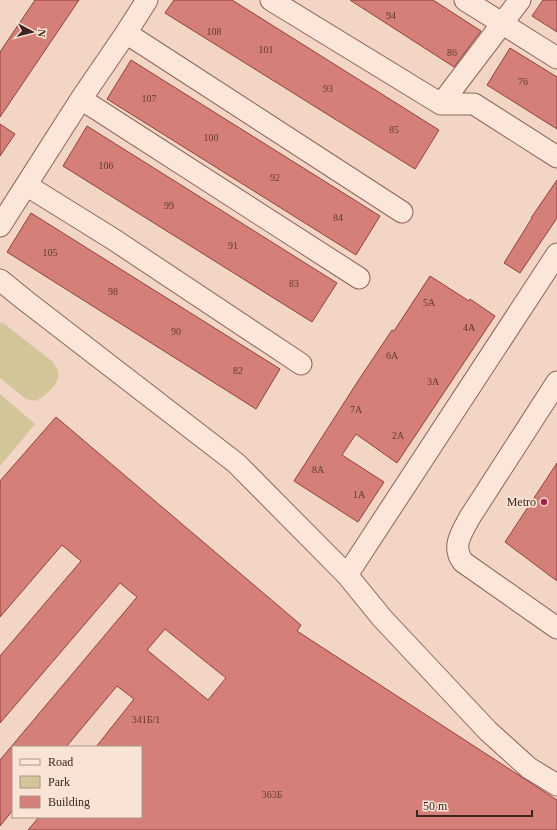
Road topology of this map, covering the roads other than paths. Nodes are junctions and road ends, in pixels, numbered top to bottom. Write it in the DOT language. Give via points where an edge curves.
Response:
graph roads {
  1 [pos="147,0"];
  2 [pos="271,0"];
  3 [pos="465,0"];
  4 [pos="520,0"];
  5 [pos="502,24"];
  6 [pos="126,33"];
  7 [pos="557,58"];
  8 [pos="81,99"];
  9 [pos="441,104"];
  10 [pos="557,157"];
  11 [pos="26,185"];
  12 [pos="402,212"];
  13 [pos="0,226"];
  14 [pos="557,254"];
  15 [pos="359,278"];
  16 [pos="0,280"];
  17 [pos="302,364"];
  18 [pos="557,382"];
  19 [pos="348,575"];
  20 [pos="557,628"];
  21 [pos="557,785"];
  1 -- 6 [label="street"];
  2 -- 9 [label="street"];
  3 -- 5 [label="street"];
  4 -- 5 [label="street"];
  5 -- 7 [label="street"];
  5 -- 9 [label="street"];
  6 -- 8 [label="street"];
  6 -- 12 [label="street"];
  8 -- 11 [label="street"];
  8 -- 15 [label="street"];
  9 -- 10 [label="street" via="474,104"];
  11 -- 13 [label="street"];
  11 -- 17 [label="street" via="113,239"];
  14 -- 19 [label="street"];
  16 -- 19 [label="street" via="236,463"];
  18 -- 20 [label="street" via="470,517 457,546 463,562"];
  19 -- 21 [label="street" via="382,618 488,731 528,768"];
}
